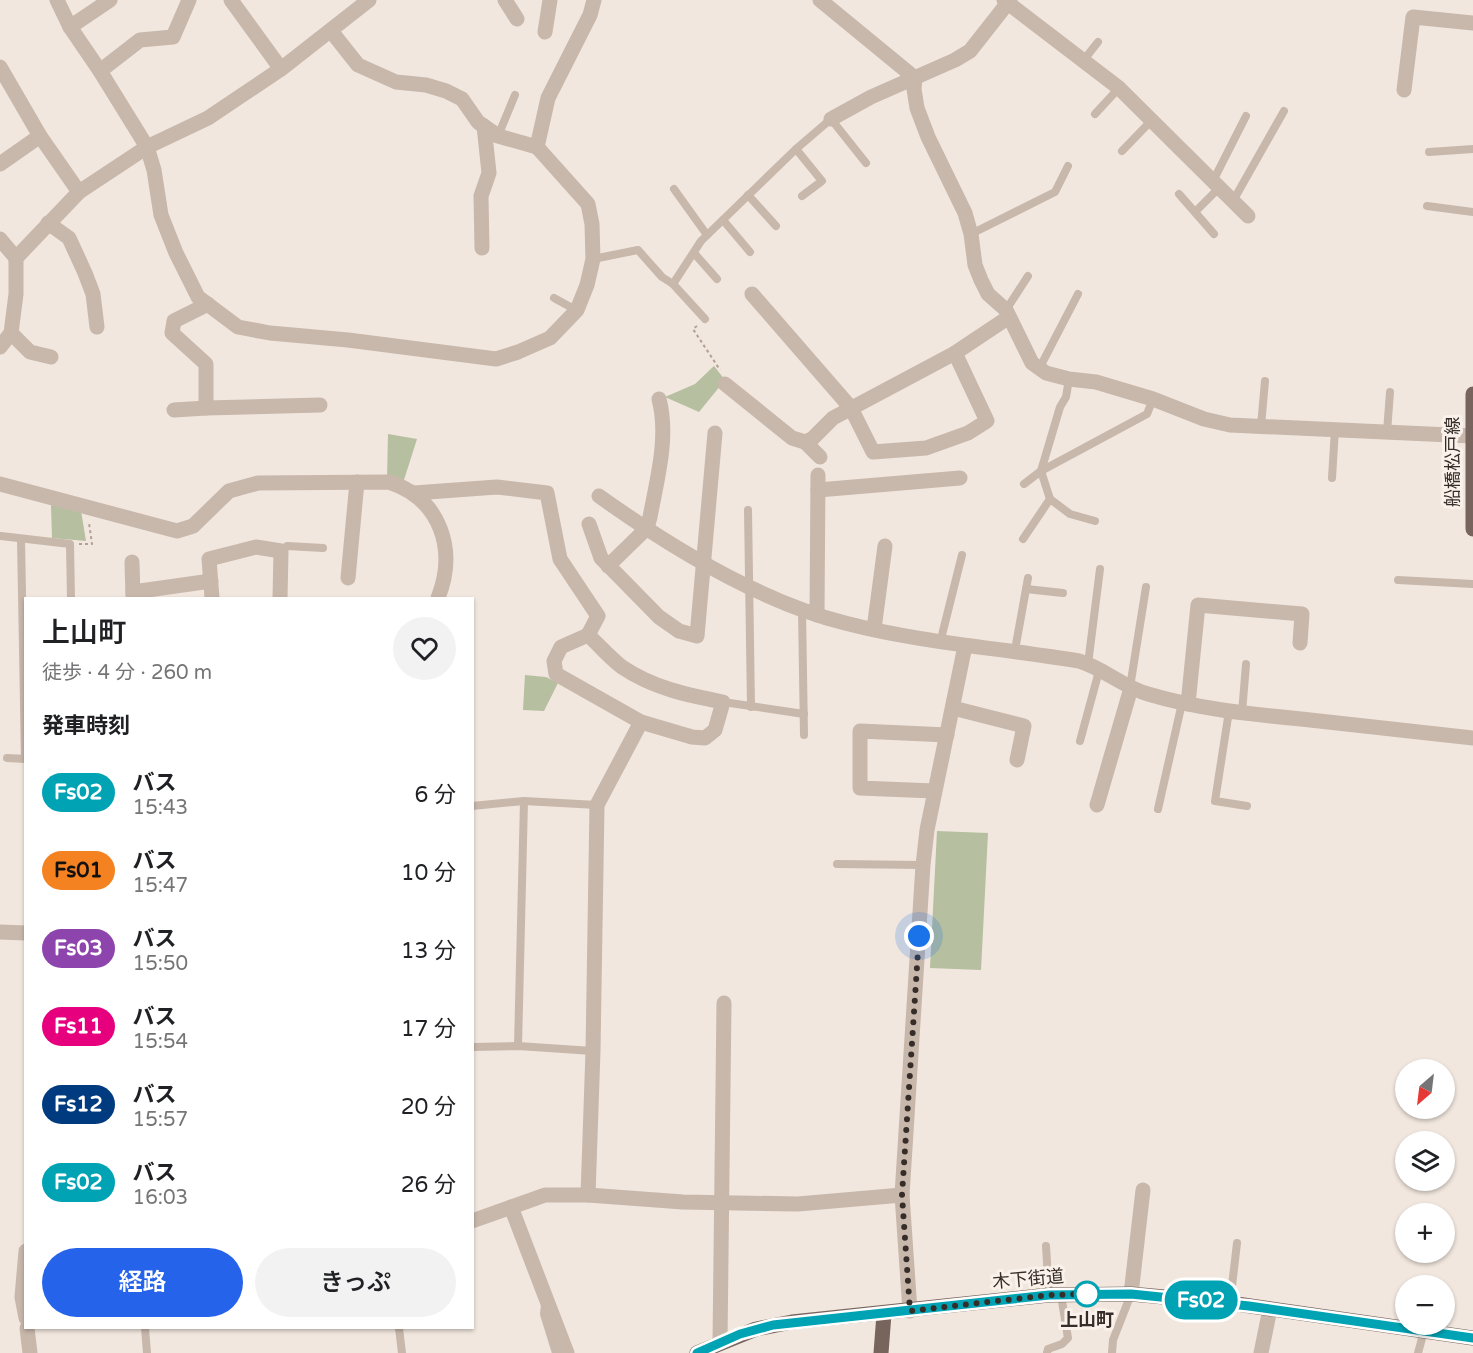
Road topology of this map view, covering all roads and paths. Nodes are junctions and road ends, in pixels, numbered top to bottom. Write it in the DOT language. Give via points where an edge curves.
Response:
graph roads {
  1 [pos="57,0"];
  2 [pos="189,0"];
  3 [pos="231,0"];
  4 [pos="369,0"];
  5 [pos="506,0"];
  6 [pos="550,0"];
  7 [pos="594,0"];
  8 [pos="820,0"];
  9 [pos="108,1"];
  10 [pos="1007,1"];
  11 [pos="517,19"];
  12 [pos="1473,23"];
  13 [pos="70,27"];
  14 [pos="331,31"];
  15 [pos="545,32"];
  16 [pos="1098,42"];
  17 [pos="1083,61"];
  18 [pos="0,67"];
  19 [pos="281,69"];
  20 [pos="100,71"];
  21 [pos="915,78"];
  22 [pos="1119,88"];
  23 [pos="1404,90"];
  24 [pos="515,95"];
  25 [pos="1284,111"];
  26 [pos="1095,114"];
  27 [pos="1245,116"];
  28 [pos="831,119"];
  29 [pos="1151,121"];
  30 [pos="484,126"];
  31 [pos="40,136"];
  32 [pos="498,136"];
  33 [pos="147,147"];
  34 [pos="537,147"];
  35 [pos="796,148"];
  36 [pos="1473,149"];
  37 [pos="1122,151"];
  38 [pos="1429,152"];
  39 [pos="866,163"];
  40 [pos="0,164"];
  41 [pos="1068,166"];
  42 [pos="1216,185"];
  43 [pos="674,189"];
  44 [pos="79,192"];
  45 [pos="1179,194"];
  46 [pos="748,195"];
  47 [pos="802,196"];
  48 [pos="1233,201"];
  49 [pos="1427,206"];
  50 [pos="1195,212"];
  51 [pos="1473,212"];
  52 [pos="1248,216"];
  53 [pos="723,220"];
  54 [pos="48,223"];
  55 [pos="776,226"];
  56 [pos="971,234"];
  57 [pos="1214,234"];
  58 [pos="707,235"];
  59 [pos="0,239"];
  60 [pos="482,248"];
  61 [pos="750,252"];
  62 [pos="694,253"];
  63 [pos="16,258"];
  64 [pos="593,259"];
  65 [pos="1028,276"];
  66 [pos="717,279"];
  67 [pos="673,284"];
  68 [pos="752,294"];
  69 [pos="1078,294"];
  70 [pos="554,298"];
  71 [pos="208,304"];
  72 [pos="577,310"];
  73 [pos="1008,313"];
  74 [pos="705,319"];
  75 [pos="97,327"];
  76 [pos="693,329"];
  77 [pos="11,333"];
  78 [pos="0,347"];
  79 [pos="955,353"];
  80 [pos="51,357"];
  81 [pos="1040,369"];
  82 [pos="1069,380"];
  83 [pos="1265,381"];
  84 [pos="725,384"];
  85 [pos="1390,392"];
  86 [pos="1473,394"];
  87 [pos="659,399"];
  88 [pos="1153,399"];
  89 [pos="320,405"];
  90 [pos="206,408"];
  91 [pos="851,408"];
  92 [pos="174,410"];
  93 [pos="1261,426"];
  94 [pos="1335,429"];
  95 [pos="1387,432"];
  96 [pos="715,433"];
  97 [pos="1472,436"];
  98 [pos="805,442"];
  99 [pos="820,457"];
  100 [pos="1041,471"];
  101 [pos="960,478"];
  102 [pos="1332,478"];
  103 [pos="357,482"];
  104 [pos="0,484"];
  105 [pos="1024,484"];
  106 [pos="414,494"];
  107 [pos="599,496"];
  108 [pos="1050,499"];
  109 [pos="87,507"];
  110 [pos="748,510"];
  111 [pos="1095,521"];
  112 [pos="589,524"];
  113 [pos="647,528"];
  114 [pos="1473,529"];
  115 [pos="1,536"];
  116 [pos="21,539"];
  117 [pos="1023,539"];
  118 [pos="70,544"];
  119 [pos="885,546"];
  120 [pos="323,548"];
  121 [pos="281,551"];
  122 [pos="962,555"];
  123 [pos="702,561"];
  124 [pos="132,562"];
  125 [pos="608,566"];
  126 [pos="1101,569"];
  127 [pos="348,578"];
  128 [pos="1028,578"];
  129 [pos="1398,580"];
  130 [pos="211,581"];
  131 [pos="1473,584"];
  132 [pos="1146,586"];
  133 [pos="749,587"];
  134 [pos="1026,589"];
  135 [pos="1063,593"];
  136 [pos="133,595"];
  137 [pos="71,597"];
  138 [pos="212,597"];
  139 [pos="280,597"];
  140 [pos="438,597"];
  141 [pos="802,610"];
  142 [pos="817,615"];
  143 [pos="874,629"];
  144 [pos="588,635"];
  145 [pos="24,637"];
  146 [pos="940,643"];
  147 [pos="1300,643"];
  148 [pos="965,646"];
  149 [pos="1015,650"];
  150 [pos="1246,664"];
  151 [pos="1094,668"];
  152 [pos="1130,687"];
  153 [pos="723,702"];
  154 [pos="1185,703"];
  155 [pos="751,707"];
  156 [pos="953,708"];
  157 [pos="1235,712"];
  158 [pos="804,714"];
  159 [pos="641,722"];
  160 [pos="804,735"];
  161 [pos="947,735"];
  162 [pos="1473,738"];
  163 [pos="1080,741"];
  164 [pos="7,758"];
  165 [pos="24,759"];
  166 [pos="1017,760"];
  167 [pos="934,791"];
  168 [pos="524,801"];
  169 [pos="597,805"];
  170 [pos="474,806"];
  171 [pos="1097,806"];
  172 [pos="1247,806"];
  173 [pos="1158,809"];
  174 [pos="837,864"];
  175 [pos="923,865"];
  176 [pos="0,932"];
  177 [pos="24,933"];
  178 [pos="724,1003"];
  179 [pos="518,1046"];
  180 [pos="474,1047"];
  181 [pos="593,1051"];
  182 [pos="1143,1190"];
  183 [pos="588,1195"];
  184 [pos="902,1195"];
  185 [pos="721,1203"];
  186 [pos="511,1207"];
  187 [pos="474,1220"];
  188 [pos="1237,1243"];
  189 [pos="1046,1246"];
  190 [pos="24,1274"];
  191 [pos="1131,1294"];
  192 [pos="1055,1295"];
  193 [pos="546,1299"];
  194 [pos="1230,1303"];
  195 [pos="24,1308"];
  196 [pos="1270,1309"];
  197 [pos="910,1311"];
  198 [pos="884,1314"];
  199 [pos="1395,1327"];
  200 [pos="27,1329"];
  201 [pos="145,1329"];
  202 [pos="399,1329"];
  203 [pos="1423,1335"];
  204 [pos="1452,1335"];
  205 [pos="1473,1338"];
  206 [pos="720,1342"];
  207 [pos="30,1353"];
  208 [pos="147,1353"];
  209 [pos="402,1353"];
  210 [pos="556,1353"];
  211 [pos="567,1353"];
  212 [pos="697,1353"];
  213 [pos="881,1353"];
  214 [pos="1047,1353"];
  215 [pos="1112,1353"];
  216 [pos="1261,1353"];
  217 [pos="1418,1353"];
  1 -- 13 [label="street"];
  2 -- 20 [label="street" via="173,37 140,40"];
  3 -- 19 [label="street"];
  4 -- 14 [label="street"];
  5 -- 11 [label="street"];
  6 -- 15 [label="street"];
  7 -- 34 [label="street" via="548,98"];
  8 -- 21 [label="street"];
  9 -- 13 [label="street"];
  10 -- 17 [label="street"];
  10 -- 21 [label="street" via="970,51"];
  12 -- 23 [label="street" via="1413,17"];
  13 -- 20 [label="street"];
  14 -- 19 [label="street"];
  14 -- 30 [label="street" via="358,65 396,82 446,91 462,99"];
  16 -- 17 [label="lane"];
  17 -- 22 [label="street"];
  18 -- 31 [label="street"];
  19 -- 33 [label="street" via="208,118"];
  20 -- 33 [label="street"];
  21 -- 28 [label="street"];
  21 -- 56 [label="street" via="917,108 962,205"];
  22 -- 26 [label="lane"];
  22 -- 29 [label="street"];
  24 -- 32 [label="lane"];
  25 -- 48 [label="lane"];
  27 -- 42 [label="lane"];
  28 -- 35 [label="lane"];
  28 -- 39 [label="lane"];
  29 -- 37 [label="lane"];
  29 -- 42 [label="street"];
  30 -- 32 [label="street"];
  30 -- 60 [label="street" via="489,173 481,196"];
  31 -- 40 [label="street"];
  31 -- 44 [label="street"];
  32 -- 34 [label="street"];
  33 -- 44 [label="street"];
  33 -- 71 [label="street" via="161,215 198,297"];
  34 -- 64 [label="street" via="588,204"];
  35 -- 46 [label="lane"];
  35 -- 47 [label="lane" via="822,181"];
  36 -- 38 [label="lane"];
  41 -- 56 [label="lane" via="1055,192"];
  42 -- 48 [label="street"];
  42 -- 50 [label="lane"];
  43 -- 58 [label="lane"];
  44 -- 54 [label="street"];
  45 -- 50 [label="lane"];
  46 -- 53 [label="lane"];
  46 -- 55 [label="lane"];
  48 -- 52 [label="street"];
  49 -- 51 [label="lane"];
  50 -- 57 [label="lane"];
  53 -- 58 [label="lane"];
  53 -- 61 [label="lane"];
  54 -- 63 [label="street"];
  54 -- 75 [label="street" via="69,238 93,294"];
  56 -- 73 [label="street" via="981,280 988,294"];
  58 -- 62 [label="lane"];
  59 -- 63 [label="street"];
  62 -- 66 [label="lane"];
  62 -- 67 [label="lane"];
  63 -- 77 [label="street"];
  64 -- 67 [label="lane" via="638,250"];
  64 -- 72 [label="street"];
  65 -- 73 [label="lane"];
  67 -- 74 [label="lane"];
  68 -- 91 [label="street"];
  69 -- 81 [label="lane"];
  70 -- 72 [label="lane"];
  71 -- 72 [label="street" via="238,327 496,359 550,338"];
  71 -- 90 [label="street" via="174,321 172,333 206,364"];
  73 -- 79 [label="street"];
  73 -- 81 [label="street" via="1027,354"];
  76 -- 84 [label="path" via="728,380"];
  77 -- 78 [label="street"];
  77 -- 80 [label="street" via="30,352"];
  79 -- 91 [label="street"];
  79 -- 91 [label="street" via="987,421 968,433 926,448 873,452"];
  81 -- 82 [label="street"];
  82 -- 88 [label="street" via="1096,382"];
  82 -- 100 [label="lane"];
  83 -- 93 [label="lane"];
  84 -- 98 [label="street" via="792,438"];
  85 -- 95 [label="lane"];
  86 -- 97 [label="main road, 船橋松戸線"];
  87 -- 113 [label="street" via="663,432"];
  88 -- 93 [label="street" via="1204,419"];
  88 -- 100 [label="lane" via="1147,414"];
  89 -- 90 [label="street"];
  90 -- 92 [label="street"];
  91 -- 98 [label="street"];
  93 -- 94 [label="street"];
  94 -- 95 [label="street"];
  94 -- 102 [label="lane"];
  95 -- 97 [label="street"];
  96 -- 123 [label="street"];
  97 -- 114 [label="main road, 船橋松戸線"];
  98 -- 99 [label="street"];
  100 -- 105 [label="lane"];
  100 -- 108 [label="lane"];
  101 -- 142 [label="street" via="818,482"];
  103 -- 106 [label="street" via="389,482"];
  103 -- 109 [label="street" via="258,483 229,491 193,526 177,531"];
  103 -- 127 [label="street"];
  104 -- 109 [label="street"];
  106 -- 140 [label="street" via="441,527 446,567"];
  106 -- 144 [label="street" via="497,487 547,493 560,559 598,616"];
  107 -- 113 [label="street"];
  108 -- 111 [label="lane" via="1070,514"];
  108 -- 117 [label="lane"];
  109 -- 118 [label="path" via="92,544"];
  110 -- 133 [label="lane"];
  112 -- 125 [label="street" via="601,558"];
  113 -- 123 [label="street"];
  113 -- 125 [label="street"];
  115 -- 116 [label="lane"];
  116 -- 118 [label="lane"];
  116 -- 145 [label="lane"];
  118 -- 137 [label="lane"];
  119 -- 143 [label="street"];
  120 -- 121 [label="lane" via="287,546"];
  121 -- 130 [label="street" via="256,547 209,559"];
  121 -- 139 [label="street"];
  122 -- 146 [label="lane"];
  123 -- 125 [label="street" via="697,636 680,631 659,617"];
  123 -- 133 [label="street"];
  124 -- 136 [label="street"];
  126 -- 151 [label="lane"];
  128 -- 134 [label="lane"];
  129 -- 131 [label="lane"];
  130 -- 136 [label="street"];
  130 -- 138 [label="street"];
  132 -- 152 [label="lane"];
  133 -- 141 [label="street"];
  133 -- 155 [label="lane"];
  134 -- 135 [label="lane"];
  134 -- 149 [label="lane"];
  141 -- 142 [label="street"];
  141 -- 158 [label="lane"];
  142 -- 143 [label="street"];
  143 -- 146 [label="street"];
  144 -- 153 [label="street" via="621,666 648,683 679,694"];
  144 -- 159 [label="street" via="561,647 554,661 556,674"];
  146 -- 148 [label="street"];
  147 -- 154 [label="street" via="1302,614 1198,605"];
  148 -- 149 [label="street"];
  148 -- 156 [label="street"];
  149 -- 151 [label="street"];
  150 -- 157 [label="lane"];
  151 -- 152 [label="street"];
  151 -- 163 [label="lane"];
  152 -- 154 [label="street"];
  152 -- 171 [label="street"];
  153 -- 155 [label="lane"];
  153 -- 159 [label="street" via="715,729 705,738 692,738"];
  154 -- 157 [label="street"];
  154 -- 173 [label="lane"];
  155 -- 158 [label="lane"];
  156 -- 161 [label="street"];
  156 -- 166 [label="street" via="1024,726"];
  157 -- 162 [label="street"];
  157 -- 172 [label="lane" via="1215,801"];
  158 -- 160 [label="lane"];
  159 -- 169 [label="street"];
  161 -- 167 [label="street"];
  161 -- 167 [label="street" via="860,731 860,788"];
  164 -- 165 [label="lane"];
  167 -- 175 [label="street"];
  168 -- 169 [label="lane"];
  168 -- 170 [label="lane"];
  168 -- 179 [label="lane"];
  169 -- 181 [label="street"];
  174 -- 175 [label="lane"];
  175 -- 184 [label="street"];
  176 -- 177 [label="street"];
  178 -- 185 [label="street"];
  179 -- 180 [label="lane"];
  179 -- 181 [label="lane"];
  181 -- 183 [label="street"];
  182 -- 191 [label="street"];
  183 -- 185 [label="street"];
  183 -- 186 [label="street" via="545,1195"];
  184 -- 185 [label="street" via="798,1204"];
  184 -- 197 [label="street"];
  185 -- 206 [label="street"];
  186 -- 187 [label="street"];
  186 -- 193 [label="street"];
  188 -- 194 [label="lane"];
  189 -- 192 [label="lane"];
  190 -- 195 [label="street"];
  191 -- 192 [label="main road, 木下街道"];
  191 -- 194 [label="main road, 木下街道"];
  191 -- 215 [label="lane" via="1113,1340"];
  192 -- 197 [label="main road, 木下街道"];
  192 -- 214 [label="lane" via="1068,1338"];
  193 -- 210 [label="lane" via="544,1314"];
  193 -- 211 [label="street"];
  194 -- 196 [label="main road, 木下街道"];
  196 -- 199 [label="main road, 木下街道"];
  196 -- 216 [label="street"];
  197 -- 198 [label="main road, 木下街道"];
  198 -- 206 [label="main road, 木下街道" via="773,1325"];
  198 -- 213 [label="main road"];
  200 -- 207 [label="street"];
  201 -- 208 [label="lane"];
  202 -- 209 [label="lane"];
  203 -- 217 [label="lane"];
  204 -- 205 [label="main road, 木下街道"];
  206 -- 212 [label="main road, 木下街道"];
}
